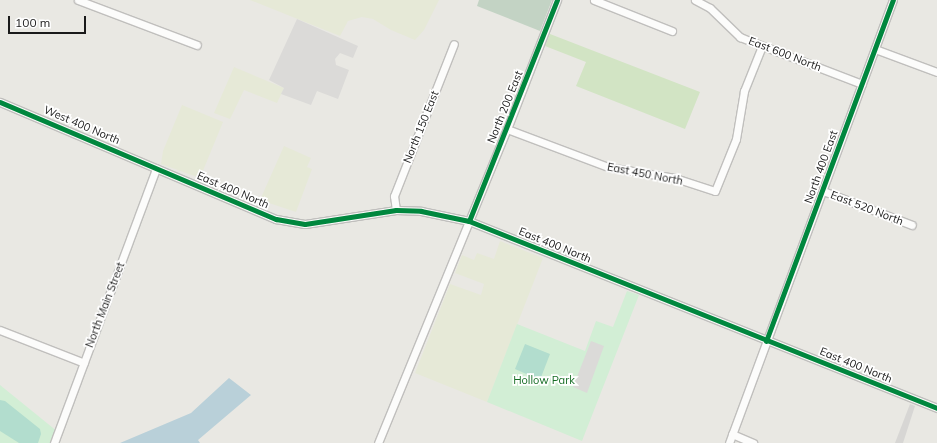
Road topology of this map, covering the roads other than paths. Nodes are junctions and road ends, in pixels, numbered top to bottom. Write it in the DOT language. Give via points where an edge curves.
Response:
graph roads {
  1 [pos="78,0"];
  2 [pos="557,0"];
  3 [pos="594,0"];
  4 [pos="695,0"];
  5 [pos="893,0"];
  6 [pos="672,32"];
  7 [pos="454,44"];
  8 [pos="197,45"];
  9 [pos="762,46"];
  10 [pos="875,49"];
  11 [pos="937,72"];
  12 [pos="862,84"];
  13 [pos="0,102"];
  14 [pos="507,129"];
  15 [pos="156,168"];
  16 [pos="822,191"];
  17 [pos="396,210"];
  18 [pos="469,221"];
  19 [pos="912,225"];
  20 [pos="0,330"];
  21 [pos="766,341"];
  22 [pos="84,363"];
  23 [pos="937,408"];
  24 [pos="732,434"];
  25 [pos="54,443"];
  26 [pos="378,443"];
  27 [pos="729,443"];
  28 [pos="753,443"];
  1 -- 8 [label="street"];
  2 -- 14 [label="street, North 200 East"];
  3 -- 6 [label="street"];
  4 -- 9 [label="street, East 600 North" via="710,8 740,36"];
  5 -- 10 [label="street, North 400 East"];
  7 -- 17 [label="street, North 150 East" via="394,196"];
  9 -- 12 [label="street, East 600 North"];
  9 -- 14 [label="street, East 450 North" via="744,91 736,139 715,191 675,178 608,167"];
  10 -- 11 [label="street"];
  10 -- 12 [label="street, North 400 East"];
  12 -- 16 [label="street, North 400 East"];
  13 -- 15 [label="street, West 400 North"];
  14 -- 18 [label="street, North 200 East"];
  15 -- 17 [label="street, East 400 North" via="276,219 305,224"];
  15 -- 22 [label="street, North Main Street"];
  16 -- 19 [label="street, East 520 North"];
  16 -- 21 [label="street, North 400 East"];
  17 -- 18 [label="street, East 400 North" via="421,211"];
  18 -- 21 [label="street, East 400 North"];
  18 -- 26 [label="street, North 200 East"];
  20 -- 22 [label="street"];
  21 -- 23 [label="street, East 400 North"];
  21 -- 24 [label="street, North 400 East"];
  22 -- 25 [label="street, North Main Street"];
  24 -- 27 [label="street, North 400 East"];
  24 -- 28 [label="street"];
}
